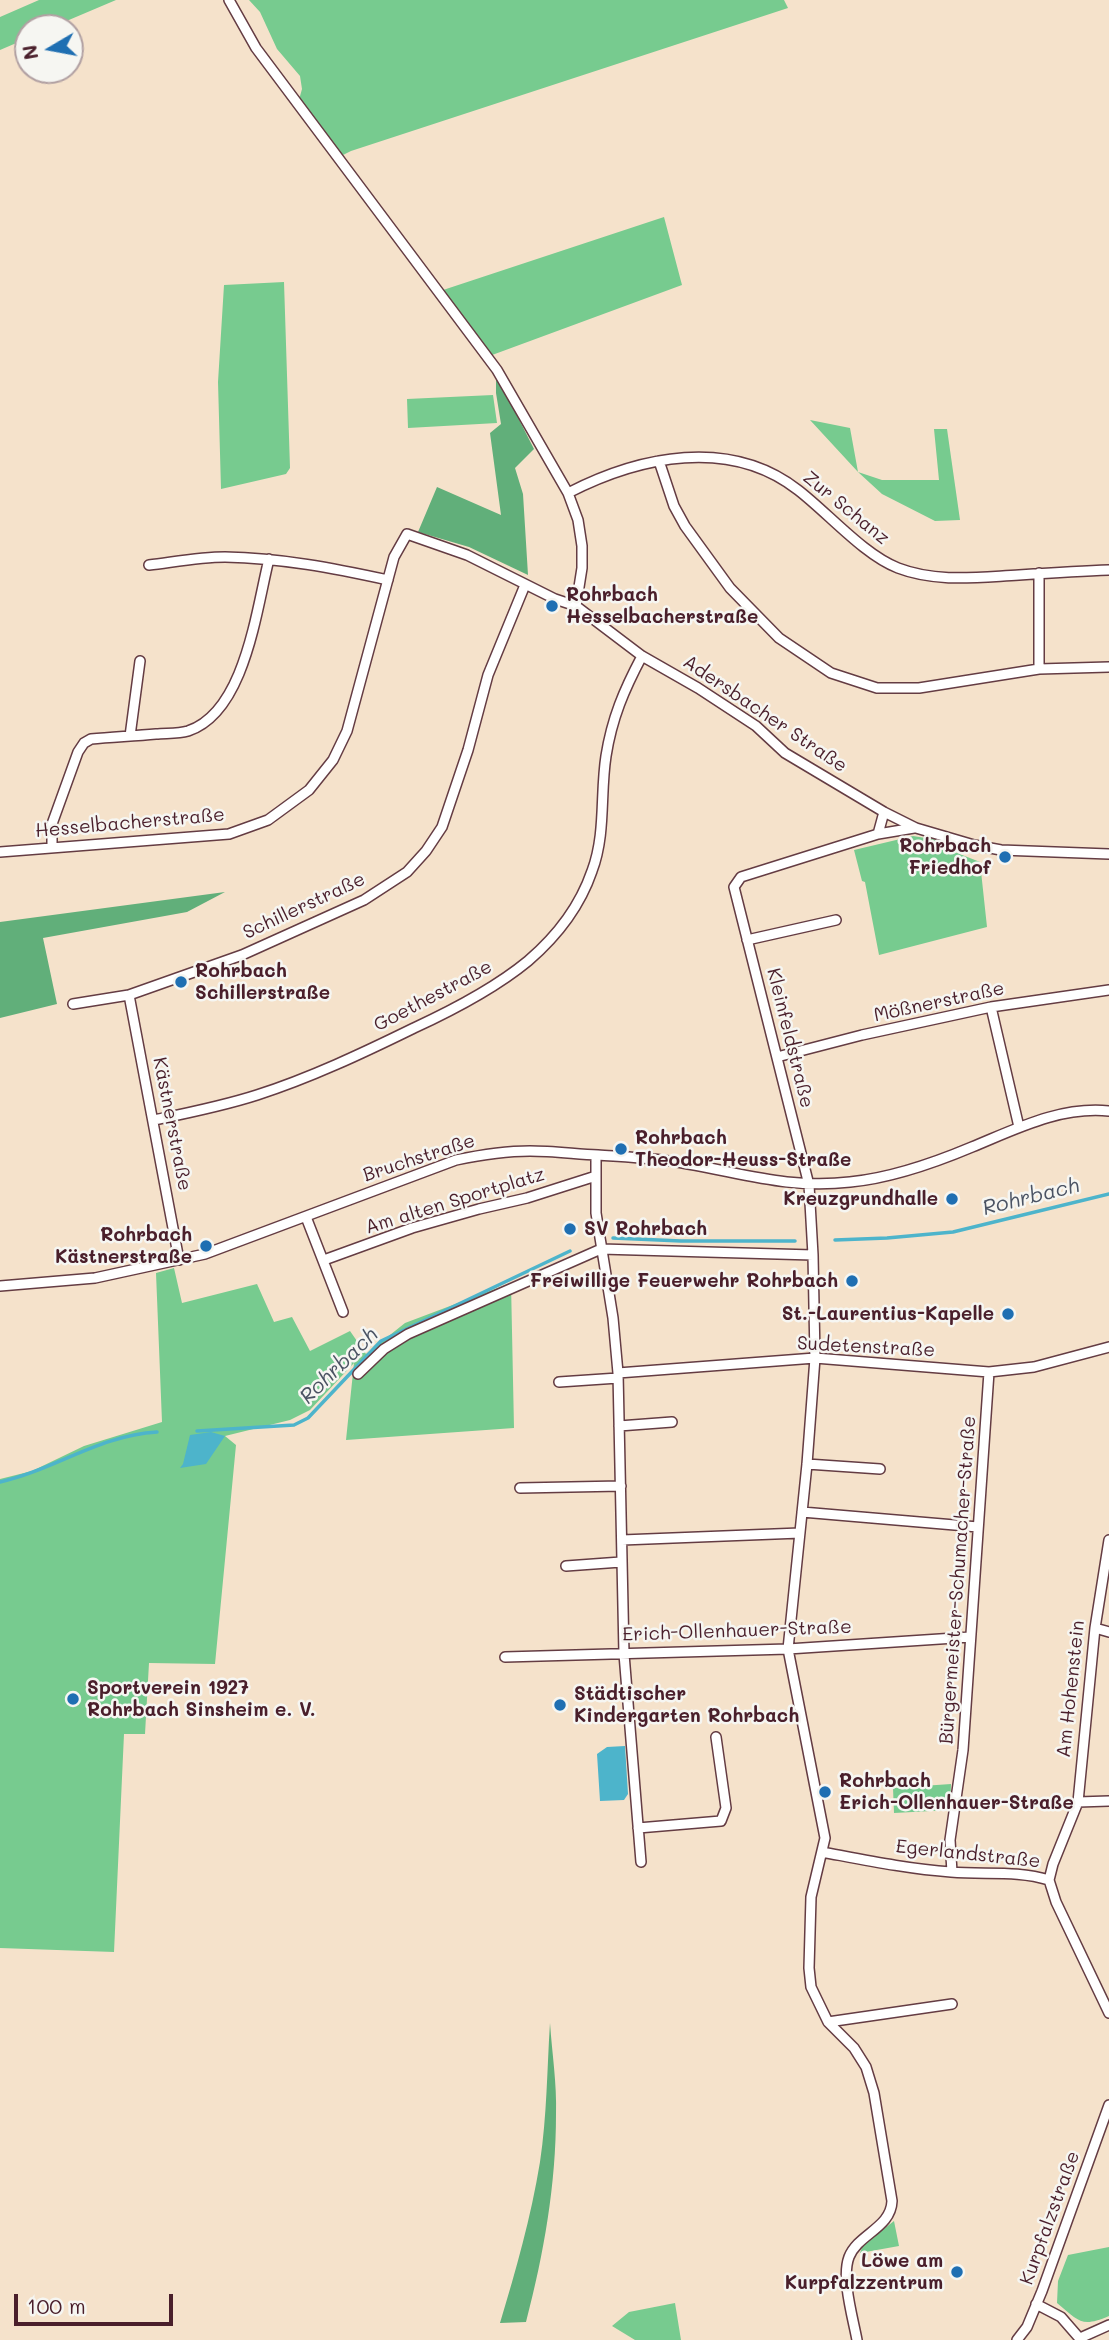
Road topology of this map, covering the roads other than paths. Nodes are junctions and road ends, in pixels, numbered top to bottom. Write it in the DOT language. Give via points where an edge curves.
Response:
graph roads {
  1 [pos="229,0"];
  2 [pos="659,461"];
  3 [pos="568,493"];
  4 [pos="407,534"];
  5 [pos="269,559"];
  6 [pos="149,565"];
  7 [pos="1109,570"];
  8 [pos="1039,573"];
  9 [pos="388,580"];
  10 [pos="525,585"];
  11 [pos="576,606"];
  12 [pos="642,656"];
  13 [pos="140,661"];
  14 [pos="1109,667"];
  15 [pos="1039,669"];
  16 [pos="131,736"];
  17 [pos="884,812"];
  18 [pos="916,828"];
  19 [pos="878,834"];
  20 [pos="52,847"];
  21 [pos="0,852"];
  22 [pos="1109,854"];
  23 [pos="836,919"];
  24 [pos="747,940"];
  25 [pos="1109,990"];
  26 [pos="129,995"];
  27 [pos="73,1004"];
  28 [pos="991,1007"];
  29 [pos="777,1057"];
  30 [pos="1109,1111"];
  31 [pos="154,1120"];
  32 [pos="1019,1126"];
  33 [pos="596,1155"];
  34 [pos="596,1176"];
  35 [pos="809,1185"];
  36 [pos="306,1216"];
  37 [pos="601,1249"];
  38 [pos="813,1255"];
  39 [pos="324,1260"];
  40 [pos="179,1261"];
  41 [pos="0,1286"];
  42 [pos="343,1312"];
  43 [pos="1109,1348"];
  44 [pos="815,1359"];
  45 [pos="989,1372"];
  46 [pos="358,1374"];
  47 [pos="618,1375"];
  48 [pos="559,1382"];
  49 [pos="672,1422"];
  50 [pos="620,1426"];
  51 [pos="807,1464"];
  52 [pos="880,1469"];
  53 [pos="621,1486"];
  54 [pos="520,1488"];
  55 [pos="802,1511"];
  56 [pos="978,1527"];
  57 [pos="800,1532"];
  58 [pos="622,1540"];
  59 [pos="1109,1540"];
  60 [pos="621,1562"];
  61 [pos="566,1566"];
  62 [pos="1095,1628"];
  63 [pos="1109,1632"];
  64 [pos="970,1637"];
  65 [pos="788,1649"];
  66 [pos="624,1654"];
  67 [pos="505,1657"];
  68 [pos="716,1737"];
  69 [pos="1109,1801"];
  70 [pos="1077,1802"];
  71 [pos="638,1828"];
  72 [pos="822,1852"];
  73 [pos="641,1862"];
  74 [pos="952,1872"];
  75 [pos="1049,1880"];
  76 [pos="952,2004"];
  77 [pos="1109,2013"];
  78 [pos="828,2022"];
  79 [pos="1109,2105"];
  80 [pos="1036,2304"];
  81 [pos="1109,2325"];
  82 [pos="1081,2339"];
  83 [pos="857,2340"];
  84 [pos="1017,2340"];
  1 -- 3 [label="street" via="256,48 496,370"];
  2 -- 3 [label="street, Zur Schanz" via="624,469"];
  2 -- 8 [label="street, Zur Schanz" via="730,458 772,473 898,568 961,578"];
  2 -- 15 [label="street" via="685,526 730,588 779,638 831,673 877,688 919,688"];
  3 -- 11 [label="street" via="582,546"];
  4 -- 9 [label="street, Hesselbacherstraße"];
  4 -- 10 [label="street, Adersbacher Straße" via="467,555"];
  5 -- 6 [label="street" via="222,557"];
  5 -- 9 [label="street"];
  5 -- 16 [label="street" via="243,663 222,706 208,722 186,732"];
  7 -- 8 [label="street, Zur Schanz"];
  8 -- 15 [label="street"];
  9 -- 20 [label="street, Hesselbacherstraße" via="347,731 333,761 309,790 268,820 229,834"];
  10 -- 11 [label="street, Adersbacher Straße"];
  10 -- 26 [label="street, Schillerstraße" via="488,676 442,827 407,872 364,900 242,955"];
  11 -- 12 [label="street, Adersbacher Straße"];
  12 -- 17 [label="street, Adersbacher Straße" via="756,726 785,753"];
  12 -- 31 [label="street, Goethestraße" via="621,695 613,725 593,870 579,901 530,960 452,1010 366,1051 259,1094"];
  13 -- 16 [label="street"];
  14 -- 15 [label="street"];
  16 -- 20 [label="street" via="84,743 52,824"];
  17 -- 18 [label="street, Adersbacher Straße"];
  17 -- 19 [label="street"];
  18 -- 19 [label="street, Kleinfeldstraße"];
  18 -- 22 [label="street, Adersbacher Straße" via="1001,850"];
  19 -- 24 [label="street, Kleinfeldstraße" via="741,877 734,887"];
  20 -- 21 [label="street, Hesselbacherstraße"];
  23 -- 24 [label="street"];
  24 -- 29 [label="street, Kleinfeldstraße"];
  25 -- 28 [label="street, Mößnerstraße"];
  26 -- 27 [label="street, Schillerstraße"];
  26 -- 31 [label="street, Kästnerstraße"];
  28 -- 29 [label="street, Mößnerstraße"];
  28 -- 32 [label="street"];
  29 -- 35 [label="street, Kleinfeldstraße"];
  30 -- 32 [label="street, Bruchstraße" via="1080,1110"];
  31 -- 40 [label="street, Kästnerstraße"];
  32 -- 35 [label="street, Bruchstraße" via="887,1177"];
  33 -- 34 [label="street"];
  33 -- 35 [label="street, Bruchstraße" via="688,1164"];
  33 -- 36 [label="street, Bruchstraße" via="529,1151 456,1160"];
  34 -- 37 [label="street"];
  34 -- 39 [label="street, Am alten Sportplatz" via="411,1228"];
  35 -- 38 [label="street, Kleinfeldstraße"];
  36 -- 39 [label="street"];
  36 -- 40 [label="street, Bruchstraße" via="238,1244"];
  37 -- 38 [label="street"];
  37 -- 46 [label="street" via="408,1334"];
  37 -- 47 [label="street"];
  38 -- 44 [label="street, Kleinfeldstraße"];
  39 -- 42 [label="street"];
  40 -- 41 [label="street, Bruchstraße" via="96,1278"];
  43 -- 45 [label="street, Sudetenstraße" via="1034,1367"];
  44 -- 45 [label="street, Sudetenstraße"];
  44 -- 47 [label="street, Sudetenstraße"];
  44 -- 51 [label="street, Kleinfeldstraße"];
  45 -- 56 [label="street, Bürgermeister-Schumacher-Straße"];
  47 -- 48 [label="street, Sudetenstraße"];
  47 -- 50 [label="street"];
  49 -- 50 [label="street"];
  50 -- 53 [label="street"];
  51 -- 52 [label="street"];
  51 -- 55 [label="street, Kleinfeldstraße"];
  53 -- 54 [label="street"];
  53 -- 58 [label="street"];
  55 -- 56 [label="street"];
  55 -- 57 [label="street, Kleinfeldstraße"];
  56 -- 64 [label="street, Bürgermeister-Schumacher-Straße"];
  57 -- 58 [label="street"];
  57 -- 65 [label="street, Kleinfeldstraße"];
  58 -- 60 [label="street"];
  59 -- 62 [label="street, Am Hohenstein"];
  60 -- 61 [label="street"];
  60 -- 66 [label="street"];
  62 -- 63 [label="street"];
  62 -- 70 [label="street, Am Hohenstein"];
  64 -- 65 [label="street, Erich-Ollenhauer-Straße"];
  64 -- 74 [label="street, Bürgermeister-Schumacher-Straße" via="963,1750 950,1840"];
  65 -- 66 [label="street, Erich-Ollenhauer-Straße"];
  65 -- 72 [label="street, Kleinfeldstraße" via="825,1838"];
  66 -- 67 [label="street, Erich-Ollenhauer-Straße"];
  66 -- 71 [label="street"];
  68 -- 71 [label="street" via="726,1808 721,1821"];
  69 -- 70 [label="street"];
  70 -- 75 [label="street, Am Hohenstein"];
  71 -- 73 [label="street"];
  72 -- 74 [label="street, Egerlandstraße"];
  72 -- 78 [label="street, Kleinfeldstraße" via="811,1897 809,1968 811,1987"];
  74 -- 75 [label="street, Egerlandstraße" via="1031,1874"];
  75 -- 77 [label="street, Egerlandstraße"];
  76 -- 78 [label="street"];
  78 -- 83 [label="street, Kleinfeldstraße" via="866,2067 892,2201 888,2217 854,2249 846,2269"];
  79 -- 80 [label="street, Kurpfalzstraße"];
  80 -- 82 [label="street" via="1061,2317"];
  80 -- 84 [label="street, Kurpfalzstraße"];
  81 -- 82 [label="street"];
}
